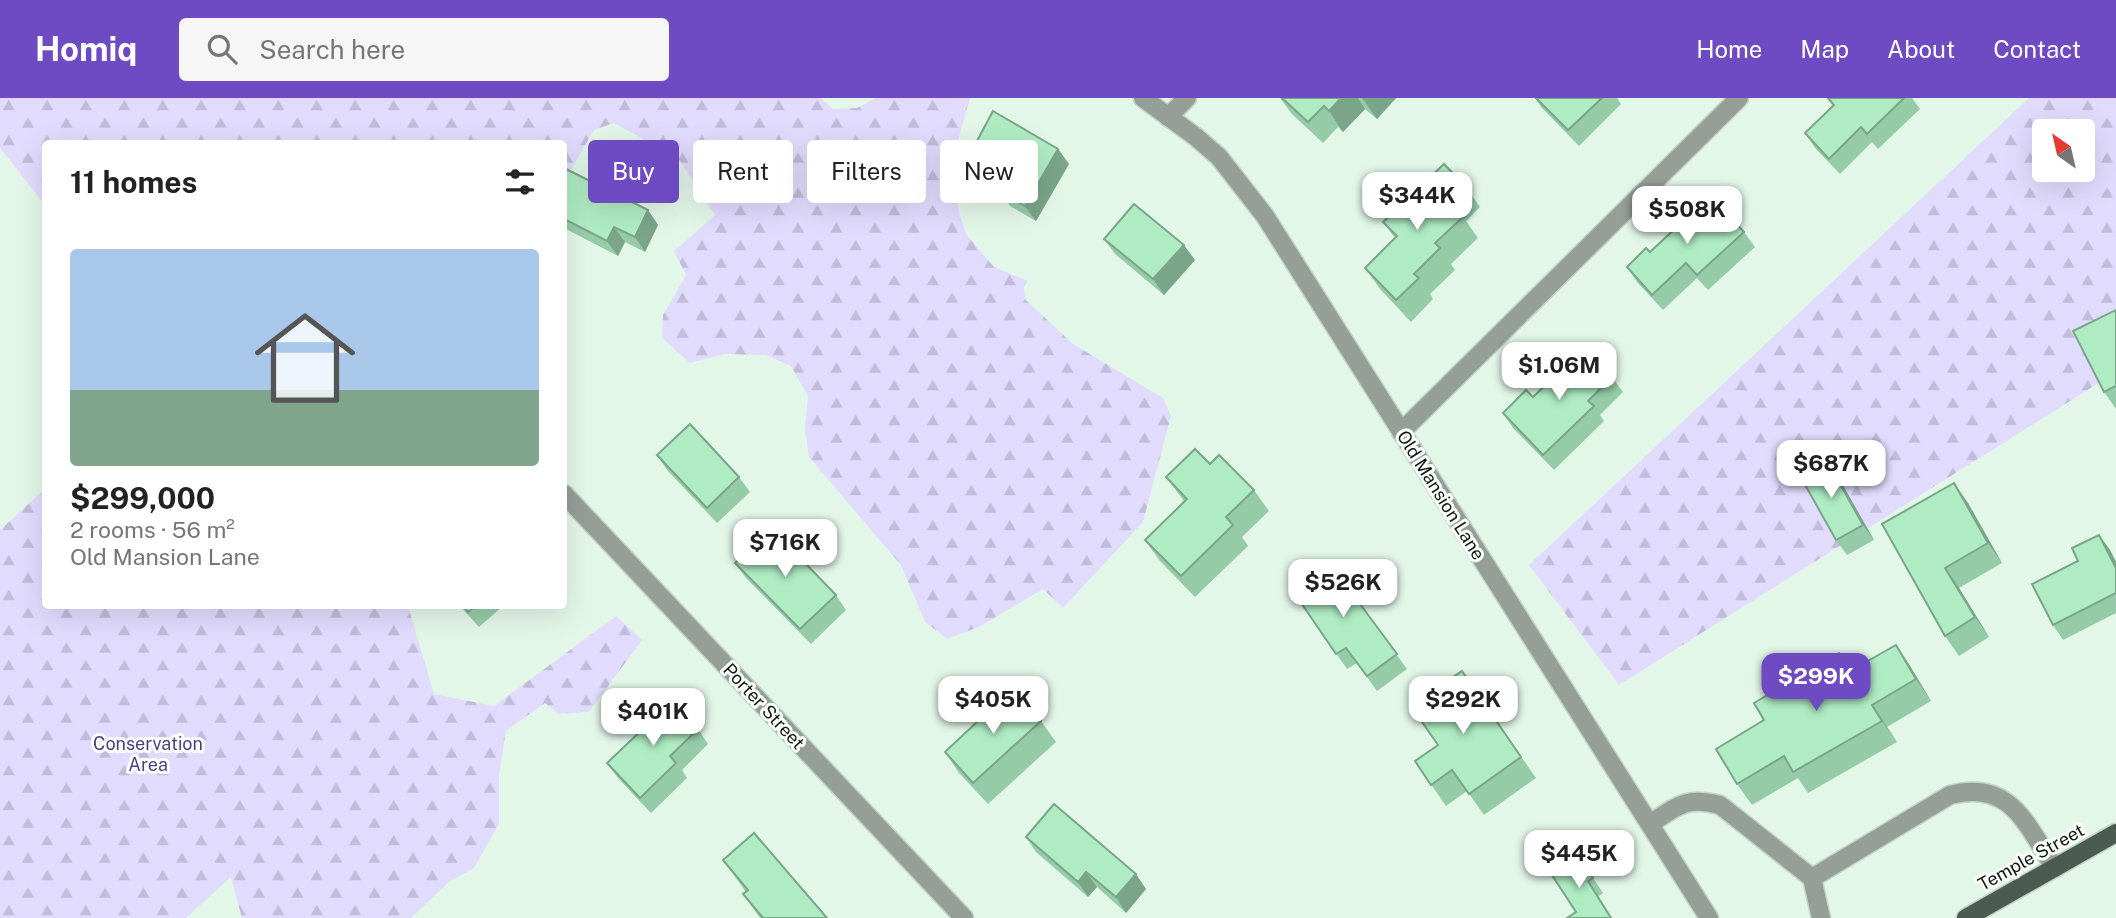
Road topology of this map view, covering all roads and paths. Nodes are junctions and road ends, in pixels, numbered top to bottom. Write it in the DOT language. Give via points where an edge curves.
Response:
graph roads {
  1 [pos="1143,98"];
  2 [pos="1187,98"];
  3 [pos="1739,98"];
  4 [pos="1168,117"];
  5 [pos="1401,432"];
  6 [pos="567,497"];
  7 [pos="1650,824"];
  8 [pos="2116,833"];
  9 [pos="2055,868"];
  10 [pos="1812,878"];
  11 [pos="964,918"];
  12 [pos="1709,918"];
  13 [pos="1821,918"];
  14 [pos="1966,918"];
  1 -- 4 [label="street, Old Mansion Lane"];
  2 -- 4 [label="street"];
  3 -- 5 [label="street"];
  4 -- 5 [label="street, Old Mansion Lane" via="1219,158 1265,216"];
  5 -- 7 [label="street, Old Mansion Lane"];
  6 -- 11 [label="street, Porter Street"];
  7 -- 10 [label="street" via="1683,802 1702,800 1720,805"];
  7 -- 12 [label="street, Old Mansion Lane"];
  8 -- 9 [label="main road, Temple Street"];
  9 -- 10 [label="street" via="2014,806 1972,789 1950,795"];
  9 -- 14 [label="main road, Temple Street"];
  10 -- 13 [label="street"];
}
